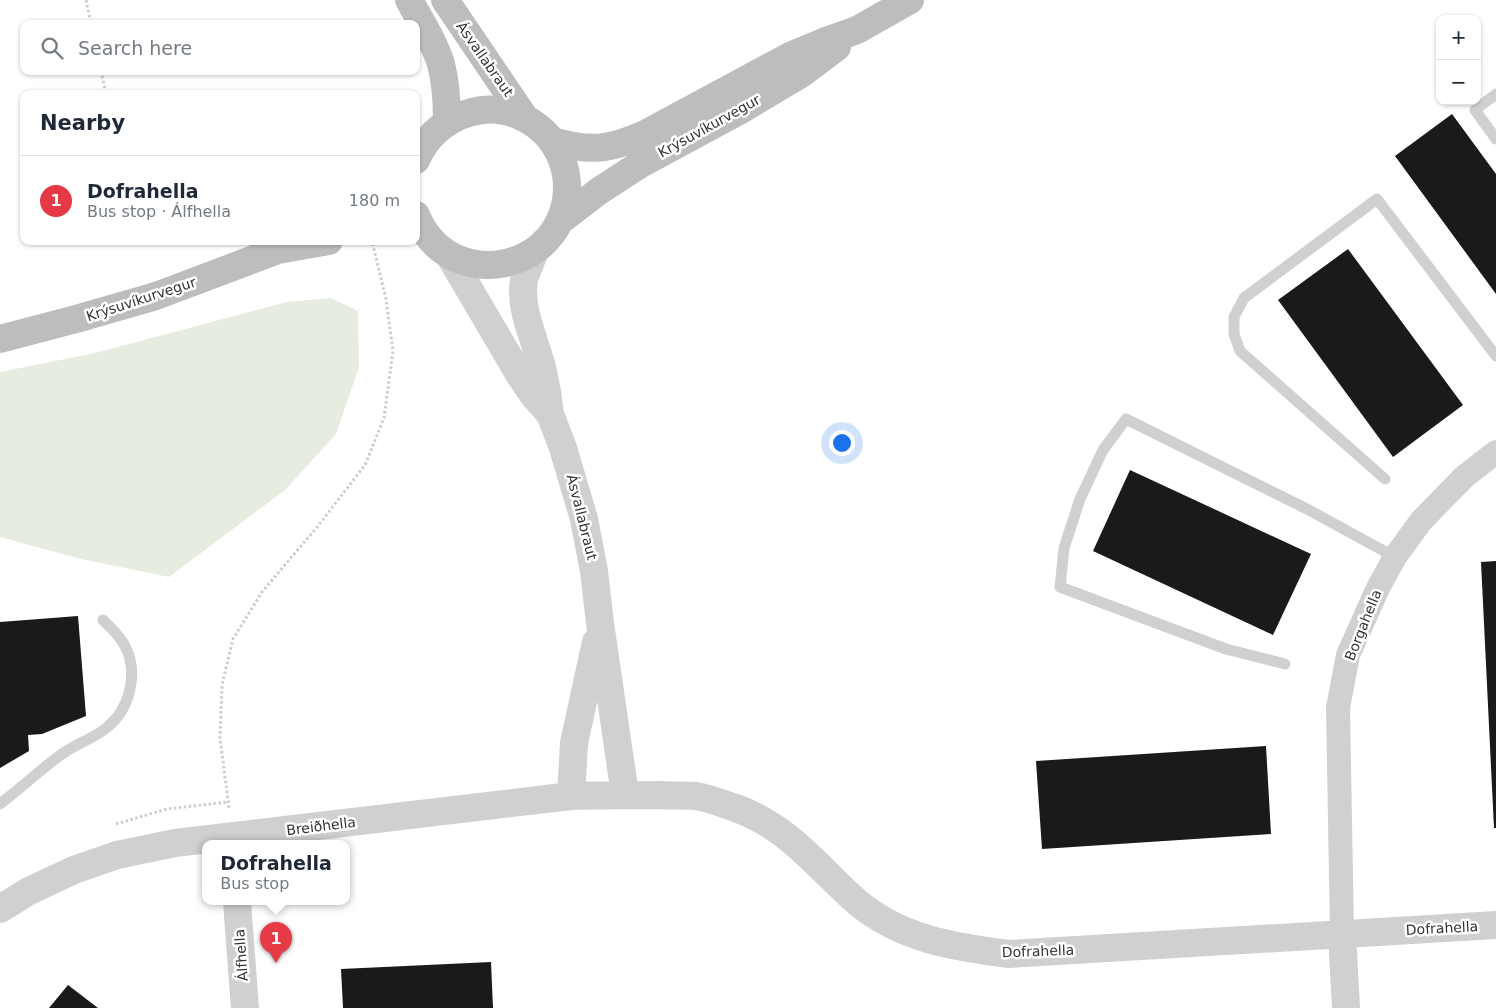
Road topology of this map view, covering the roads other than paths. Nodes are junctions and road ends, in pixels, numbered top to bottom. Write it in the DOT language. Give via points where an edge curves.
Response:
graph roads {
  1 [pos="409,0"];
  2 [pos="445,0"];
  3 [pos="910,0"];
  4 [pos="420,20"];
  5 [pos="420,20"];
  6 [pos="857,30"];
  7 [pos="1496,94"];
  8 [pos="525,118"];
  9 [pos="447,122"];
  10 [pos="1496,139"];
  11 [pos="552,141"];
  12 [pos="420,151"];
  13 [pos="560,221"];
  14 [pos="420,222"];
  15 [pos="433,245"];
  16 [pos="284,246"];
  17 [pos="535,251"];
  18 [pos="0,339"];
  19 [pos="1496,356"];
  20 [pos="550,414"];
  21 [pos="1496,452"];
  22 [pos="1385,479"];
  23 [pos="1395,557"];
  24 [pos="103,620"];
  25 [pos="600,623"];
  26 [pos="1285,664"];
  27 [pos="625,794"];
  28 [pos="571,796"];
  29 [pos="0,804"];
  30 [pos="233,840"];
  31 [pos="202,842"];
  32 [pos="237,905"];
  33 [pos="0,909"];
  34 [pos="1496,925"];
  35 [pos="1342,933"];
  36 [pos="245,1008"];
  37 [pos="1346,1008"];
  1 -- 4 [label="main road"];
  2 -- 8 [label="main road, Ásvallabraut"];
  3 -- 6 [label="main road, Krýsuvíkurvegur"];
  5 -- 9 [label="main road" via="435,48 444,77"];
  6 -- 11 [label="main road, Krýsuvíkurvegur" via="790,56 629,141 585,149"];
  6 -- 13 [label="main road, Krýsuvíkurvegur" via="801,74 639,165"];
  7 -- 10 [label="lane" via="1475,110"];
  8 -- 9 [label="main road" via="487,109 467,112"];
  8 -- 11 [label="main road"];
  9 -- 12 [label="main road" via="432,134"];
  11 -- 13 [label="main road" via="561,156 567,179 566,203"];
  13 -- 17 [label="main road"];
  14 -- 15 [label="main road"];
  15 -- 17 [label="main road" via="468,263 488,266 517,261"];
  15 -- 20 [label="street, Ásvallabraut" via="534,396"];
  16 -- 18 [label="main road, Krýsuvíkurvegur" via="156,296"];
  17 -- 20 [label="street, Ásvallabraut" via="524,279 524,305 542,367"];
  19 -- 22 [label="lane" via="1377,199 1244,298 1234,317 1234,334 1240,351"];
  20 -- 25 [label="street, Ásvallabraut" via="584,519"];
  21 -- 23 [label="street, Borgahella" via="1464,476 1421,521"];
  23 -- 26 [label="lane" via="1307,509 1126,419 1103,450 1080,499 1064,548 1060,587 1226,649"];
  23 -- 35 [label="street, Borgahella" via="1348,655 1338,708"];
  24 -- 29 [label="lane" via="125,646 130,662 131,680 124,707 105,729 63,753"];
  25 -- 27 [label="street, Ásvallabraut"];
  25 -- 28 [label="street, Ásvallabraut" via="574,743"];
  27 -- 28 [label="street, Breiðhella"];
  27 -- 35 [label="street, Dofrahella" via="696,796 737,809 776,828 858,903 886,922 920,938 964,948 1009,954"];
  28 -- 30 [label="street, Breiðhella"];
  31 -- 33 [label="street, Breiðhella" via="175,843 117,855 56,878"];
  32 -- 36 [label="street, Álfhella"];
  34 -- 35 [label="street, Dofrahella"];
  35 -- 37 [label="street"];
}
